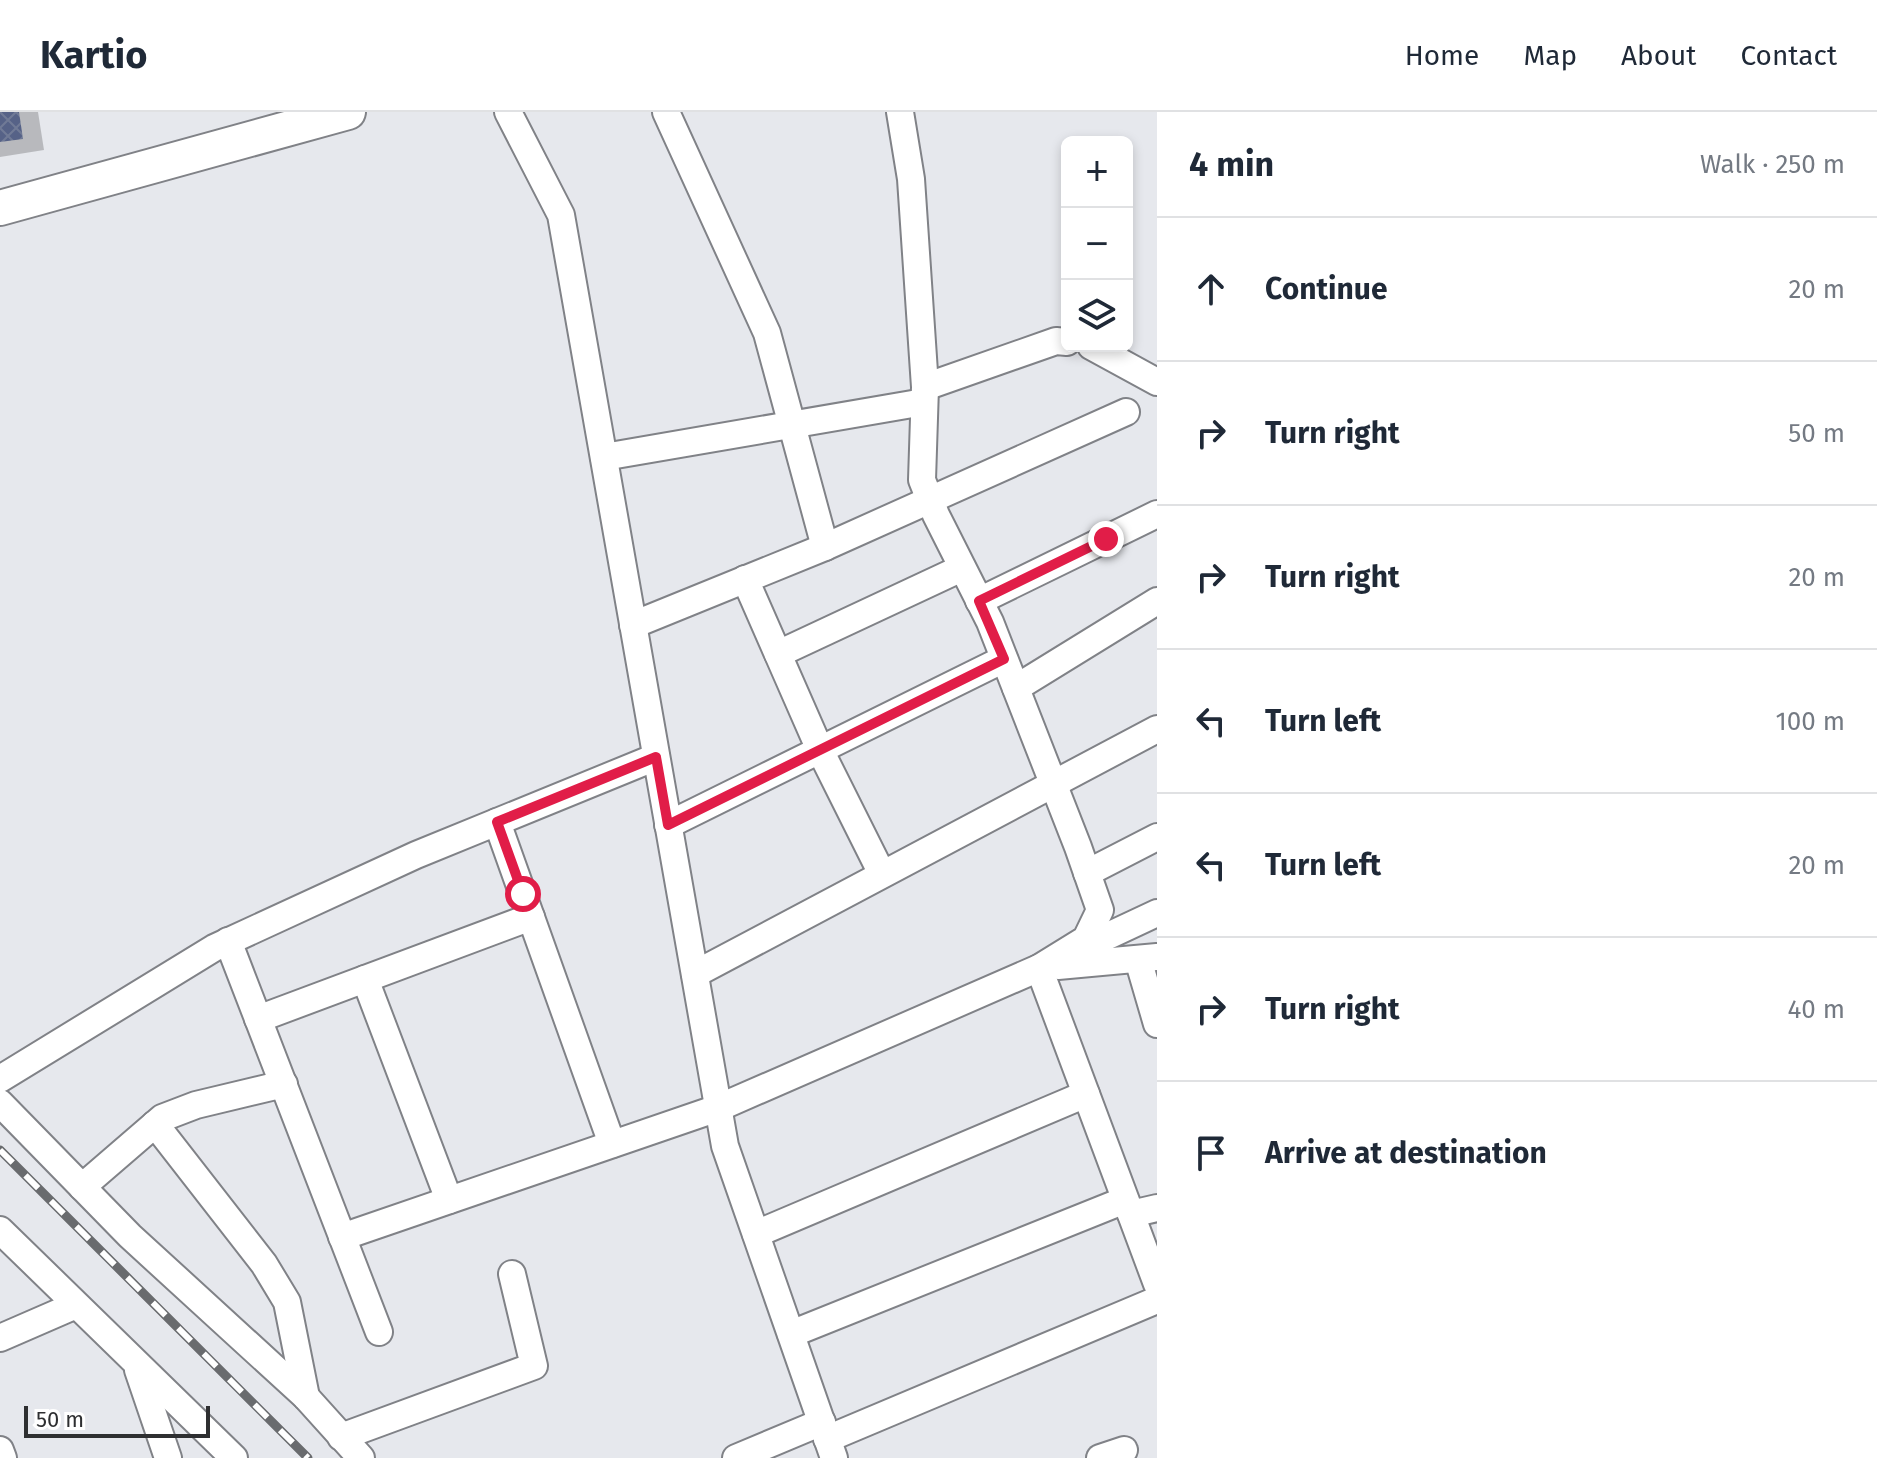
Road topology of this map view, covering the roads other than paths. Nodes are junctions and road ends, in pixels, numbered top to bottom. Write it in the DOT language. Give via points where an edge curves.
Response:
graph roads {
  1 [pos="348,112"];
  2 [pos="508,112"];
  3 [pos="666,112"];
  4 [pos="900,112"];
  5 [pos="0,208"];
  6 [pos="1061,341"];
  7 [pos="1102,352"];
  8 [pos="1157,382"];
  9 [pos="924,394"];
  10 [pos="1126,412"];
  11 [pos="791,424"];
  12 [pos="604,457"];
  13 [pos="929,498"];
  14 [pos="1157,514"];
  15 [pos="825,547"];
  16 [pos="962,568"];
  17 [pos="745,579"];
  18 [pos="979,601"];
  19 [pos="1157,601"];
  20 [pos="633,625"];
  21 [pos="778,654"];
  22 [pos="1004,659"];
  23 [pos="1016,688"];
  24 [pos="1157,729"];
  25 [pos="820,750"];
  26 [pos="656,757"];
  27 [pos="1053,783"];
  28 [pos="497,822"];
  29 [pos="668,825"];
  30 [pos="1157,837"];
  31 [pos="1087,873"];
  32 [pos="882,874"];
  33 [pos="1157,913"];
  34 [pos="531,917"];
  35 [pos="228,941"];
  36 [pos="1147,958"];
  37 [pos="1039,968"];
  38 [pos="695,974"];
  39 [pos="365,979"];
  40 [pos="258,1019"];
  41 [pos="1156,1020"];
  42 [pos="0,1079"];
  43 [pos="284,1084"];
  44 [pos="1086,1094"];
  45 [pos="0,1103"];
  46 [pos="718,1108"];
  47 [pos="155,1124"];
  48 [pos="612,1144"];
  49 [pos="82,1187"];
  50 [pos="449,1200"];
  51 [pos="1128,1207"];
  52 [pos="1157,1208"];
  53 [pos="0,1230"];
  54 [pos="756,1234"];
  55 [pos="342,1237"];
  56 [pos="512,1274"];
  57 [pos="1157,1284"];
  58 [pos="1157,1300"];
  59 [pos="76,1305"];
  60 [pos="379,1332"];
  61 [pos="791,1334"];
  62 [pos="0,1338"];
  63 [pos="136,1363"];
  64 [pos="306,1397"];
  65 [pos="341,1437"];
  66 [pos="828,1440"];
  67 [pos="0,1450"];
  68 [pos="3,1458"];
  69 [pos="168,1458"];
  70 [pos="234,1458"];
  71 [pos="361,1458"];
  72 [pos="736,1458"];
  1 -- 5 [label="street"];
  2 -- 12 [label="street" via="561,215"];
  3 -- 11 [label="street" via="767,333"];
  4 -- 9 [label="street" via="911,179"];
  6 -- 9 [label="street"];
  7 -- 8 [label="street"];
  9 -- 11 [label="street"];
  9 -- 13 [label="street" via="922,480"];
  10 -- 13 [label="street"];
  11 -- 12 [label="street"];
  11 -- 15 [label="street"];
  12 -- 20 [label="street"];
  13 -- 15 [label="street"];
  13 -- 16 [label="street"];
  14 -- 18 [label="street"];
  15 -- 17 [label="street"];
  16 -- 18 [label="street"];
  16 -- 21 [label="street"];
  17 -- 20 [label="street"];
  17 -- 21 [label="street"];
  18 -- 22 [label="street"];
  19 -- 23 [label="street"];
  20 -- 26 [label="street"];
  21 -- 25 [label="street"];
  22 -- 23 [label="street"];
  22 -- 25 [label="street"];
  23 -- 27 [label="street"];
  24 -- 27 [label="street"];
  25 -- 29 [label="street"];
  25 -- 32 [label="street"];
  26 -- 28 [label="street"];
  26 -- 29 [label="street"];
  27 -- 31 [label="street"];
  27 -- 32 [label="street"];
  28 -- 34 [label="street"];
  28 -- 35 [label="street"];
  29 -- 38 [label="street"];
  30 -- 31 [label="street"];
  31 -- 37 [label="street" via="1100,910 1086,939"];
  32 -- 38 [label="street"];
  33 -- 37 [label="street"];
  34 -- 39 [label="street"];
  34 -- 48 [label="street"];
  35 -- 40 [label="street"];
  35 -- 42 [label="street"];
  36 -- 37 [label="street"];
  36 -- 41 [label="street"];
  37 -- 44 [label="street"];
  37 -- 46 [label="street"];
  38 -- 46 [label="street"];
  39 -- 40 [label="street"];
  39 -- 50 [label="street"];
  40 -- 43 [label="street"];
  43 -- 47 [label="street" via="196,1105"];
  43 -- 55 [label="street"];
  44 -- 51 [label="street"];
  44 -- 54 [label="street"];
  45 -- 49 [label="street"];
  46 -- 48 [label="street"];
  46 -- 54 [label="street" via="725,1146"];
  47 -- 49 [label="street"];
  47 -- 64 [label="street" via="264,1264 287,1302"];
  48 -- 50 [label="street"];
  49 -- 64 [label="street"];
  50 -- 55 [label="street"];
  51 -- 52 [label="street"];
  51 -- 57 [label="street"];
  51 -- 61 [label="street"];
  53 -- 59 [label="street"];
  54 -- 61 [label="street"];
  55 -- 60 [label="street"];
  56 -- 65 [label="street" via="534,1366"];
  58 -- 66 [label="street"];
  59 -- 62 [label="street"];
  59 -- 63 [label="street"];
  61 -- 66 [label="street"];
  63 -- 69 [label="street"];
  63 -- 70 [label="street"];
  64 -- 65 [label="street"];
  65 -- 71 [label="street"];
  66 -- 72 [label="street"];
  67 -- 68 [label="street"];
}
